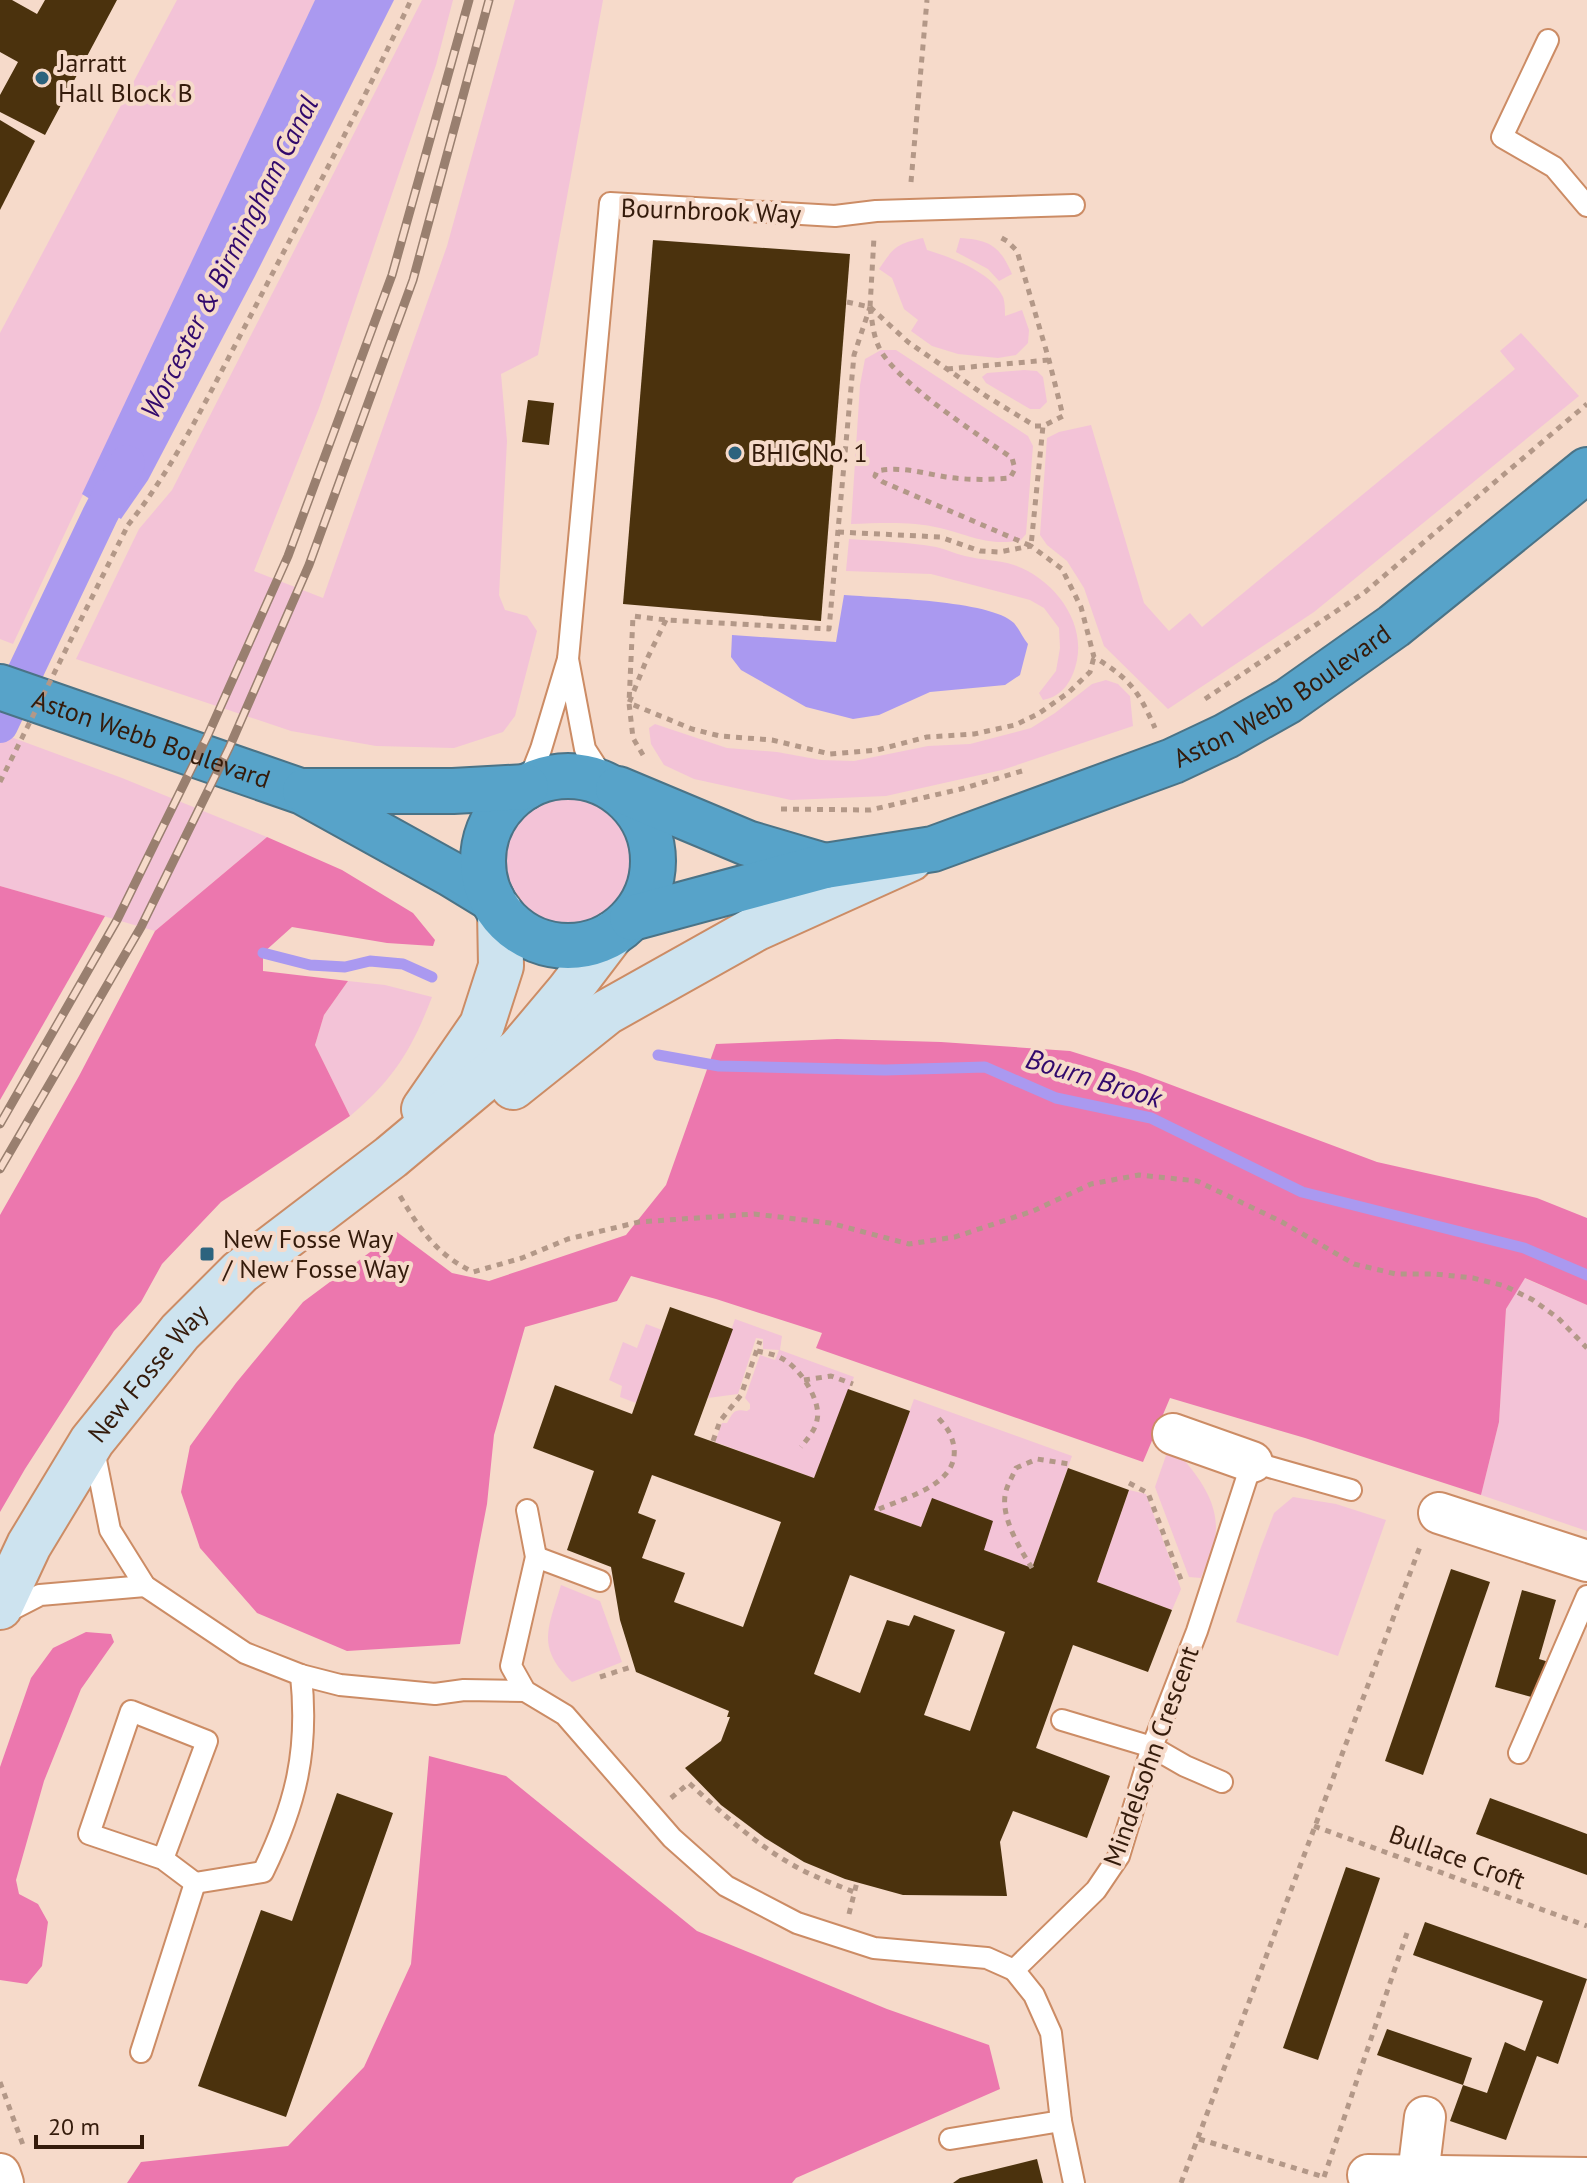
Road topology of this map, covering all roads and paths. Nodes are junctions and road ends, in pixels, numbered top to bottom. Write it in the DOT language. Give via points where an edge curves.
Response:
graph roads {
  1 [pos="411,0"];
  2 [pos="927,0"];
  3 [pos="1548,40"];
  4 [pos="1074,205"];
  5 [pos="1587,206"];
  6 [pos="876,211"];
  7 [pos="992,234"];
  8 [pos="847,302"];
  9 [pos="870,307"];
  10 [pos="1049,360"];
  11 [pos="947,369"];
  12 [pos="1587,404"];
  13 [pos="1043,426"];
  14 [pos="1587,470"];
  15 [pos="838,532"];
  16 [pos="1031,546"];
  17 [pos="666,620"];
  18 [pos="1094,657"];
  19 [pos="568,659"];
  20 [pos="0,687"];
  21 [pos="629,703"];
  22 [pos="1196,704"];
  23 [pos="1156,730"];
  24 [pos="646,759"];
  25 [pos="0,782"];
  26 [pos="609,786"];
  27 [pos="526,787"];
  28 [pos="303,792"];
  29 [pos="933,849"];
  30 [pos="825,866"];
  31 [pos="496,905"];
  32 [pos="622,926"];
  33 [pos="607,1012"];
  34 [pos="396,1176"];
  35 [pos="760,1341"];
  36 [pos="1587,1348"];
  37 [pos="757,1351"];
  38 [pos="804,1380"];
  39 [pos="853,1384"];
  40 [pos="935,1414"];
  41 [pos="1173,1434"];
  42 [pos="92,1441"];
  43 [pos="713,1441"];
  44 [pos="801,1447"];
  45 [pos="1252,1462"];
  46 [pos="1069,1464"];
  47 [pos="1129,1483"];
  48 [pos="1351,1490"];
  49 [pos="879,1509"];
  50 [pos="527,1510"];
  51 [pos="1439,1513"];
  52 [pos="1418,1549"];
  53 [pos="536,1557"];
  54 [pos="1587,1561"];
  55 [pos="1032,1568"];
  56 [pos="600,1581"];
  57 [pos="145,1586"];
  58 [pos="1184,1590"];
  59 [pos="1587,1596"];
  60 [pos="0,1607"];
  61 [pos="0,1615"];
  62 [pos="634,1666"];
  63 [pos="301,1675"];
  64 [pos="600,1677"];
  65 [pos="525,1691"];
  66 [pos="1062,1720"];
  67 [pos="1152,1747"];
  68 [pos="1519,1753"];
  69 [pos="1222,1782"];
  70 [pos="651,1814"];
  71 [pos="1314,1826"];
  72 [pos="163,1859"];
  73 [pos="195,1883"];
  74 [pos="854,1892"];
  75 [pos="1587,1926"];
  76 [pos="1407,1933"];
  77 [pos="1014,1970"];
  78 [pos="141,2052"];
  79 [pos="0,2082"];
  80 [pos="1425,2117"];
  81 [pos="1061,2121"];
  82 [pos="950,2139"];
  83 [pos="1199,2139"];
  84 [pos="10,2170"];
  85 [pos="1368,2175"];
  86 [pos="1418,2175"];
  87 [pos="1324,2177"];
  88 [pos="1587,2178"];
  89 [pos="1074,2183"];
  90 [pos="1181,2183"];
  1 -- 25 [label="path, bridge" via="228,358 149,499 128,525"];
  2 -- 6 [label="path" via="911,186 878,188"];
  3 -- 5 [label="lane" via="1502,137 1554,167"];
  4 -- 6 [label="lane, Bournbrook Way"];
  6 -- 9 [label="path"];
  6 -- 19 [label="lane, Bournbrook Way" via="835,216 610,203"];
  7 -- 10 [label="path" via="1017,251"];
  8 -- 9 [label="path"];
  9 -- 11 [label="path"];
  9 -- 15 [label="path" via="854,355"];
  9 -- 16 [label="path" via="878,347 899,373 1012,458 1015,469 1010,478 996,479 891,468 875,476"];
  10 -- 11 [label="path"];
  10 -- 13 [label="path" via="1063,416"];
  11 -- 13 [label="path" via="1035,426"];
  12 -- 22 [label="path" via="1365,592"];
  13 -- 16 [label="path"];
  14 -- 29 [label="highway, Aston Webb Boulevard" via="1394,626 1275,708 1173,761"];
  15 -- 16 [label="path" via="940,537 989,552"];
  15 -- 17 [label="path" via="829,629"];
  16 -- 18 [label="path" via="1062,569 1081,607"];
  17 -- 21 [label="path"];
  17 -- 21 [label="path" via="633,616"];
  18 -- 21 [label="path" via="1090,672 1068,693 1015,725 877,750 830,754 772,740 720,736"];
  18 -- 23 [label="path" via="1140,695"];
  19 -- 26 [label="lane" via="585,749"];
  19 -- 27 [label="lane"];
  20 -- 28 [label="highway, Aston Webb Boulevard"];
  21 -- 24 [label="path" via="633,738"];
  26 -- 27 [label="highway" via="582,777 553,777"];
  26 -- 30 [label="highway, Aston Webb Boulevard" via="747,843"];
  26 -- 32 [label="highway" via="645,822 653,846 646,897"];
  27 -- 28 [label="highway, Aston Webb Boulevard"];
  27 -- 31 [label="highway" via="505,804 490,827 483,854 485,881"];
  28 -- 31 [label="highway, Aston Webb Boulevard" via="451,874"];
  29 -- 30 [label="highway, Aston Webb Boulevard"];
  29 -- 33 [label="street, Aston Webb Boulevard" via="755,929"];
  30 -- 32 [label="highway, Aston Webb Boulevard"];
  31 -- 32 [label="highway" via="514,927 563,946 588,944"];
  31 -- 34 [label="street, New Fosse Way" via="501,966 482,1025"];
  32 -- 34 [label="street, New Fosse Way" via="520,1049"];
  33 -- 34 [label="street, New Fosse Way" via="484,1111 426,1146"];
  34 -- 36 [label="path" via="427,1239 473,1272 568,1239 639,1222 754,1214 830,1223 909,1244 955,1237 1033,1211 1091,1184 1139,1175 1197,1181 1354,1264 1505,1286 1558,1318"];
  34 -- 42 [label="street, New Fosse Way" via="240,1272 180,1332"];
  35 -- 37 [label="path"];
  37 -- 38 [label="path" via="784,1359"];
  37 -- 43 [label="path" via="741,1395 720,1421"];
  38 -- 39 [label="path" via="831,1376"];
  38 -- 44 [label="path" via="818,1411 813,1432"];
  40 -- 49 [label="path" via="950,1433 951,1470 937,1484"];
  41 -- 45 [label="street"];
  42 -- 57 [label="lane" via="110,1530"];
  42 -- 60 [label="street, New Fosse Way" via="29,1545"];
  45 -- 48 [label="lane"];
  45 -- 67 [label="lane, Mindelsohn Crescent" via="1197,1631"];
  46 -- 55 [label="path" via="1037,1459 1016,1468 1004,1494 1015,1540"];
  47 -- 58 [label="path" via="1148,1493"];
  50 -- 53 [label="lane"];
  51 -- 54 [label="street"];
  52 -- 71 [label="path"];
  53 -- 56 [label="lane"];
  53 -- 65 [label="lane" via="511,1666"];
  57 -- 61 [label="lane" via="40,1595"];
  57 -- 63 [label="lane" via="245,1653"];
  59 -- 68 [label="lane"];
  62 -- 64 [label="path"];
  63 -- 65 [label="lane" via="340,1685 435,1694"];
  63 -- 73 [label="lane" via="300,1771 282,1834 263,1872"];
  65 -- 70 [label="lane" via="565,1715"];
  66 -- 67 [label="lane"];
  67 -- 69 [label="lane"];
  67 -- 77 [label="lane, Mindelsohn Crescent" via="1119,1856 1096,1890"];
  70 -- 74 [label="path" via="689,1783 767,1849"];
  70 -- 77 [label="lane" via="726,1886 797,1923 874,1948 987,1958"];
  71 -- 75 [label="path, Bullace Croft"];
  71 -- 83 [label="path"];
  72 -- 72 [label="lane" via="207,1741 131,1711 89,1834"];
  72 -- 73 [label="lane"];
  73 -- 78 [label="lane"];
  76 -- 87 [label="path"];
  77 -- 81 [label="lane" via="1034,1995 1051,2033"];
  79 -- 84 [label="path"];
  80 -- 86 [label="street"];
  81 -- 82 [label="lane"];
  81 -- 89 [label="lane"];
  83 -- 87 [label="path"];
  83 -- 90 [label="path"];
  85 -- 86 [label="street"];
  85 -- 87 [label="path"];
  86 -- 88 [label="street"];
}
